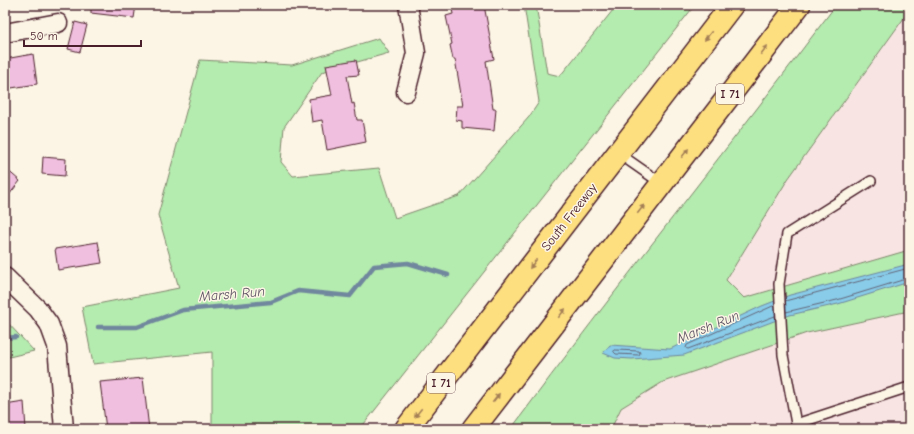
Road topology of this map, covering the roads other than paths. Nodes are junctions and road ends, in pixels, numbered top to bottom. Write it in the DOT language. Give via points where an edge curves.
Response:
graph roads {
  1 [pos="408,5"];
  2 [pos="732,5"];
  3 [pos="799,5"];
  4 [pos="58,23"];
  5 [pos="5,32"];
  6 [pos="406,92"];
  7 [pos="618,153"];
  8 [pos="871,181"];
  9 [pos="661,184"];
  10 [pos="5,277"];
  11 [pos="909,387"];
  12 [pos="797,426"];
  13 [pos="64,429"];
  14 [pos="406,429"];
  15 [pos="473,429"];
  1 -- 6 [label="street" via="416,53"];
  2 -- 7 [label="highway, South Freeway / I 71, one-way"];
  9 -- 3 [label="highway, I 71, one-way"];
  4 -- 5 [label="street"];
  7 -- 9 [label="lane"];
  7 -- 14 [label="highway, South Freeway / I 71, one-way"];
  8 -- 12 [label="lane" via="787,234 779,284 783,355"];
  15 -- 9 [label="highway, I 71, one-way"];
  10 -- 13 [label="street" via="38,309 49,324 56,346"];
  11 -- 12 [label="lane"];
}
